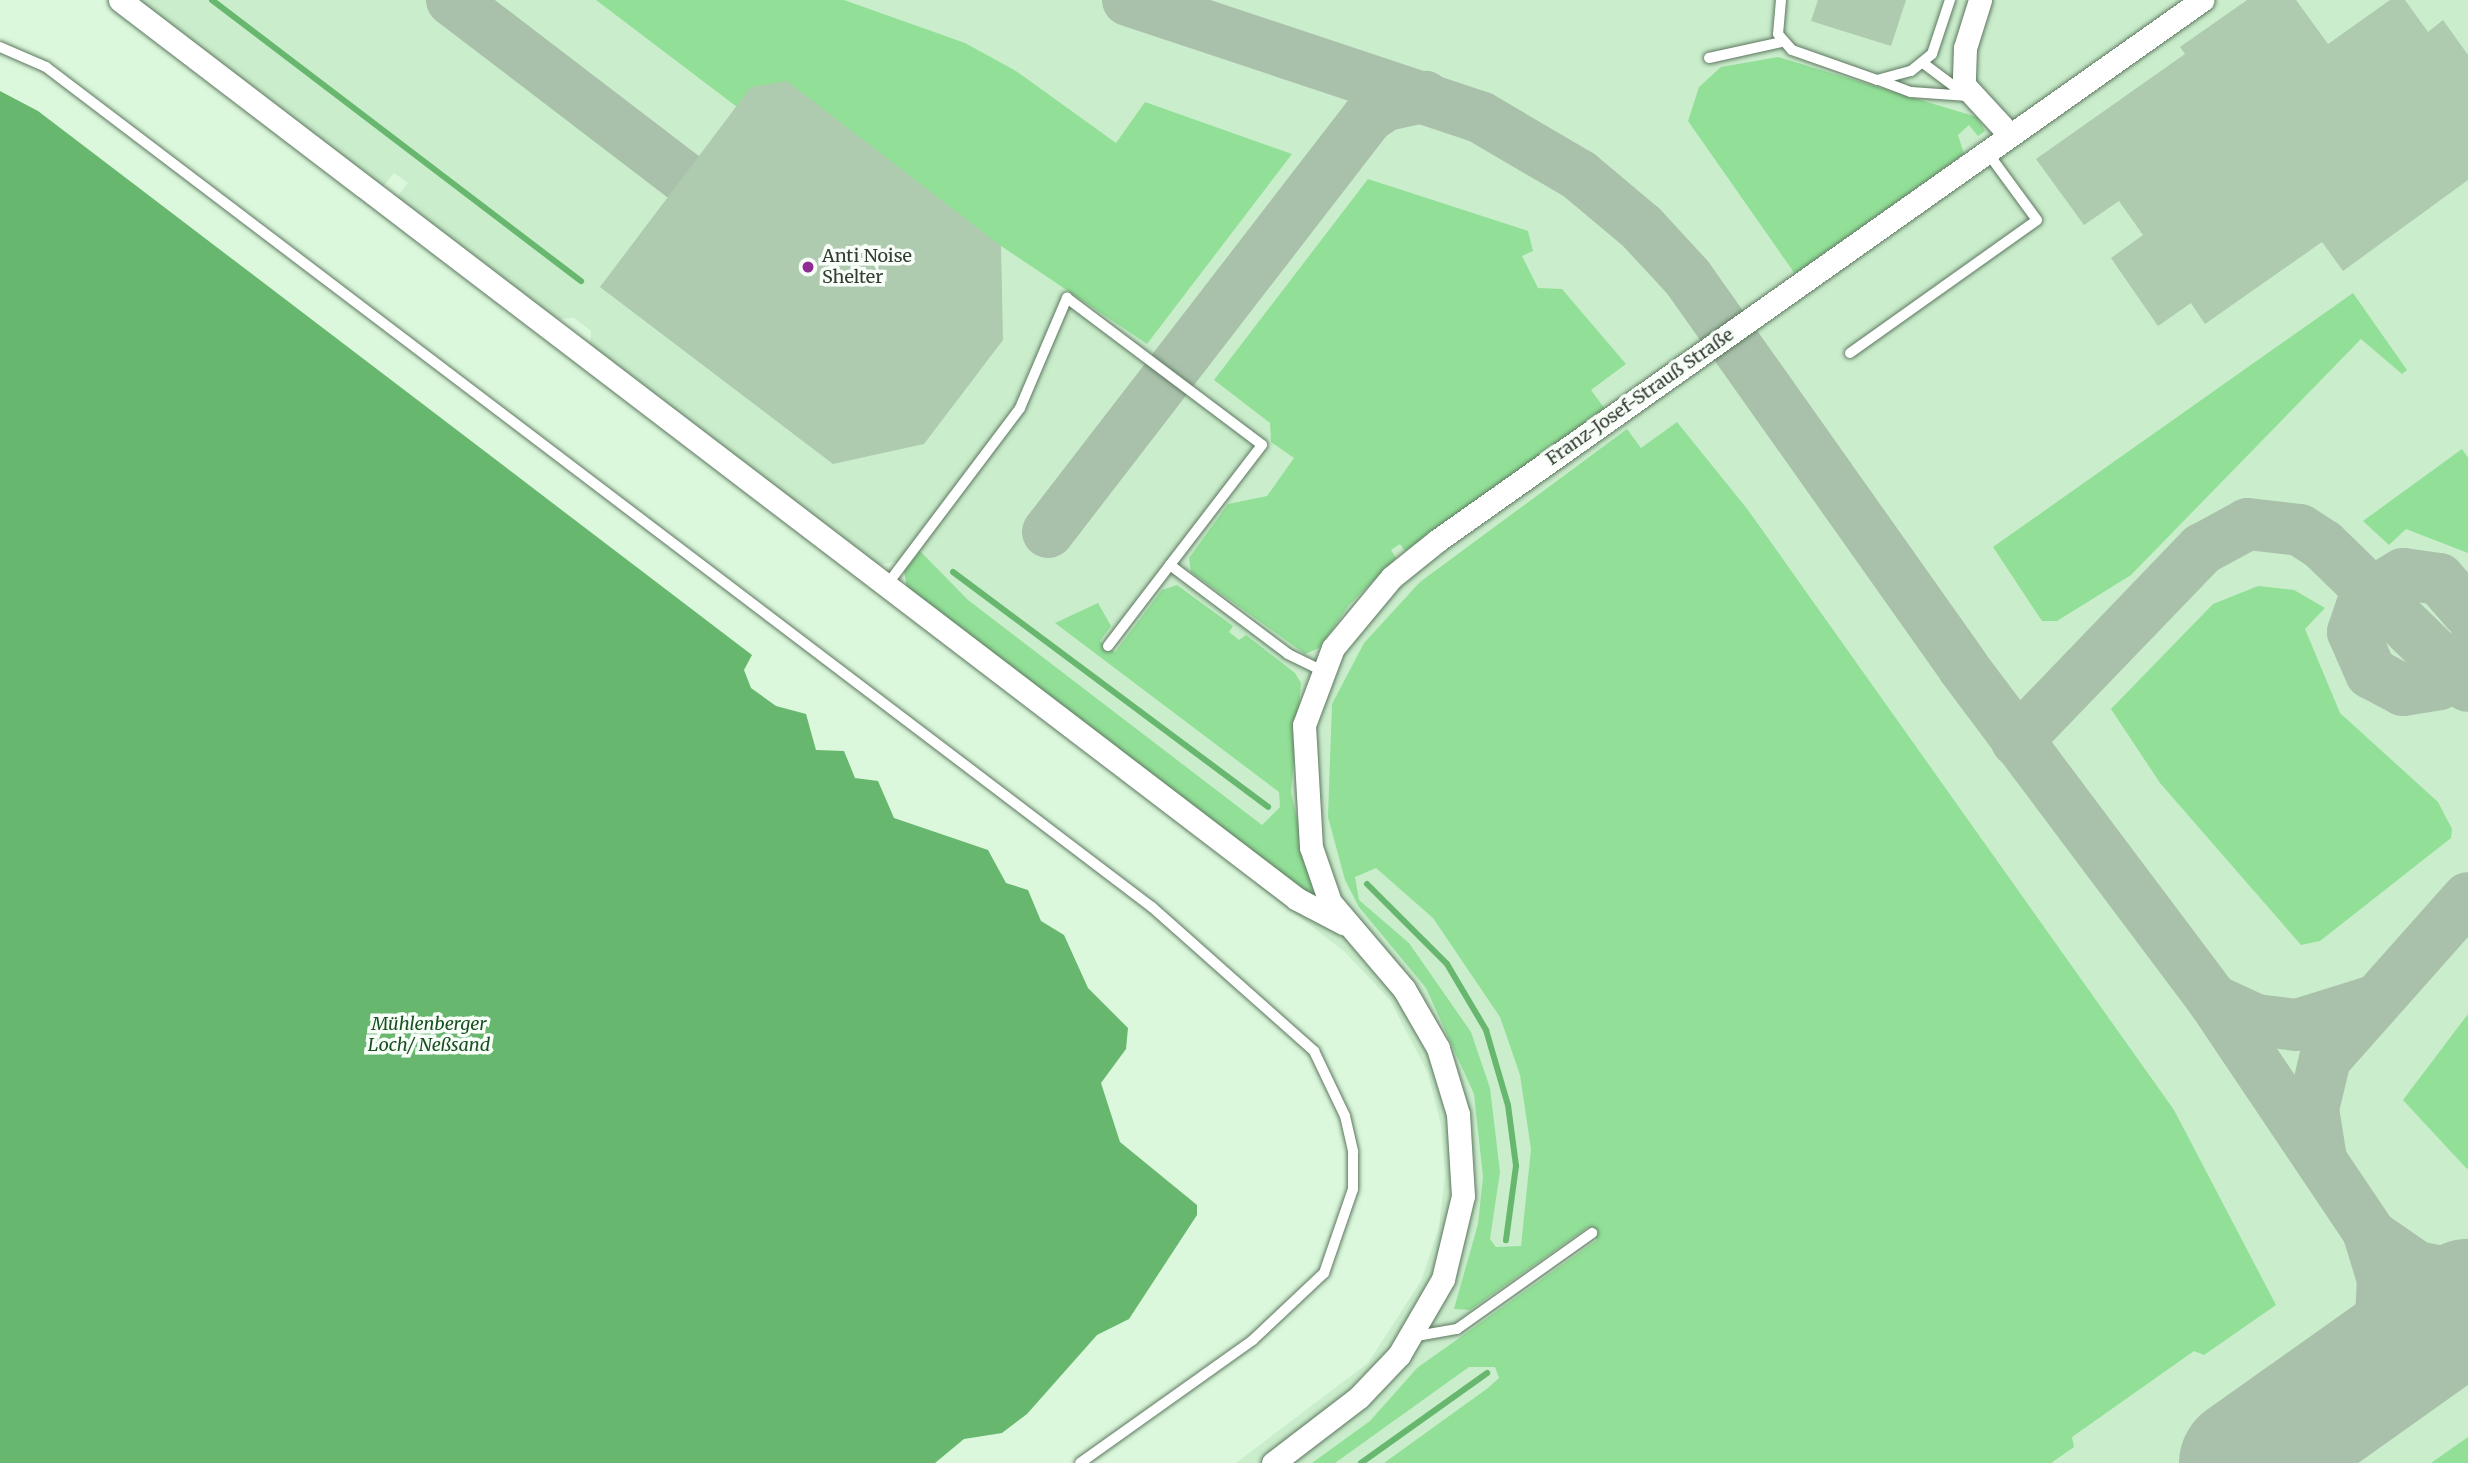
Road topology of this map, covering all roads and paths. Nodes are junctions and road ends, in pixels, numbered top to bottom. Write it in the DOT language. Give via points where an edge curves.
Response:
graph roads {
  1 [pos="120,0"];
  2 [pos="1781,0"];
  3 [pos="1950,0"];
  4 [pos="1980,0"];
  5 [pos="2202,0"];
  6 [pos="1782,42"];
  7 [pos="0,47"];
  8 [pos="1709,58"];
  9 [pos="1923,63"];
  10 [pos="1877,79"];
  11 [pos="1968,96"];
  12 [pos="2010,135"];
  13 [pos="1987,152"];
  14 [pos="1850,352"];
  15 [pos="1170,565"];
  16 [pos="886,586"];
  17 [pos="1108,646"];
  18 [pos="1321,670"];
  19 [pos="1343,923"];
  20 [pos="1592,1233"];
  21 [pos="1411,1337"];
  22 [pos="1080,1463"];
  23 [pos="1273,1463"];
  1 -- 16 [label="street"];
  2 -- 6 [label="lane" via="1776,19"];
  3 -- 9 [label="lane"];
  4 -- 11 [label="street" via="1963,61"];
  5 -- 12 [label="street, Franz-Josef-Strauß Straße"];
  6 -- 8 [label="lane"];
  6 -- 10 [label="lane"];
  7 -- 22 [label="lane" via="46,67 1152,907 1314,1051 1345,1116 1353,1152 1353,1189 1324,1273 1253,1340"];
  9 -- 10 [label="lane"];
  9 -- 11 [label="lane"];
  10 -- 11 [label="lane" via="1911,92"];
  11 -- 12 [label="street"];
  12 -- 13 [label="street, Franz-Josef-Strauß Straße"];
  13 -- 14 [label="lane" via="2037,220"];
  13 -- 18 [label="street, Franz-Josef-Strauß Straße" via="1408,563 1349,624"];
  15 -- 16 [label="lane" via="1262,445 1067,298 1020,408"];
  15 -- 17 [label="lane"];
  15 -- 18 [label="lane" via="1288,654"];
  16 -- 19 [label="street" via="1297,899"];
  18 -- 19 [label="street, Franz-Josef-Strauß Straße" via="1304,725 1306,819 1323,887"];
  19 -- 21 [label="street" via="1390,971 1428,1028 1461,1131 1456,1235 1443,1279"];
  20 -- 21 [label="lane" via="1457,1329"];
  21 -- 23 [label="street" via="1359,1397"];
}
